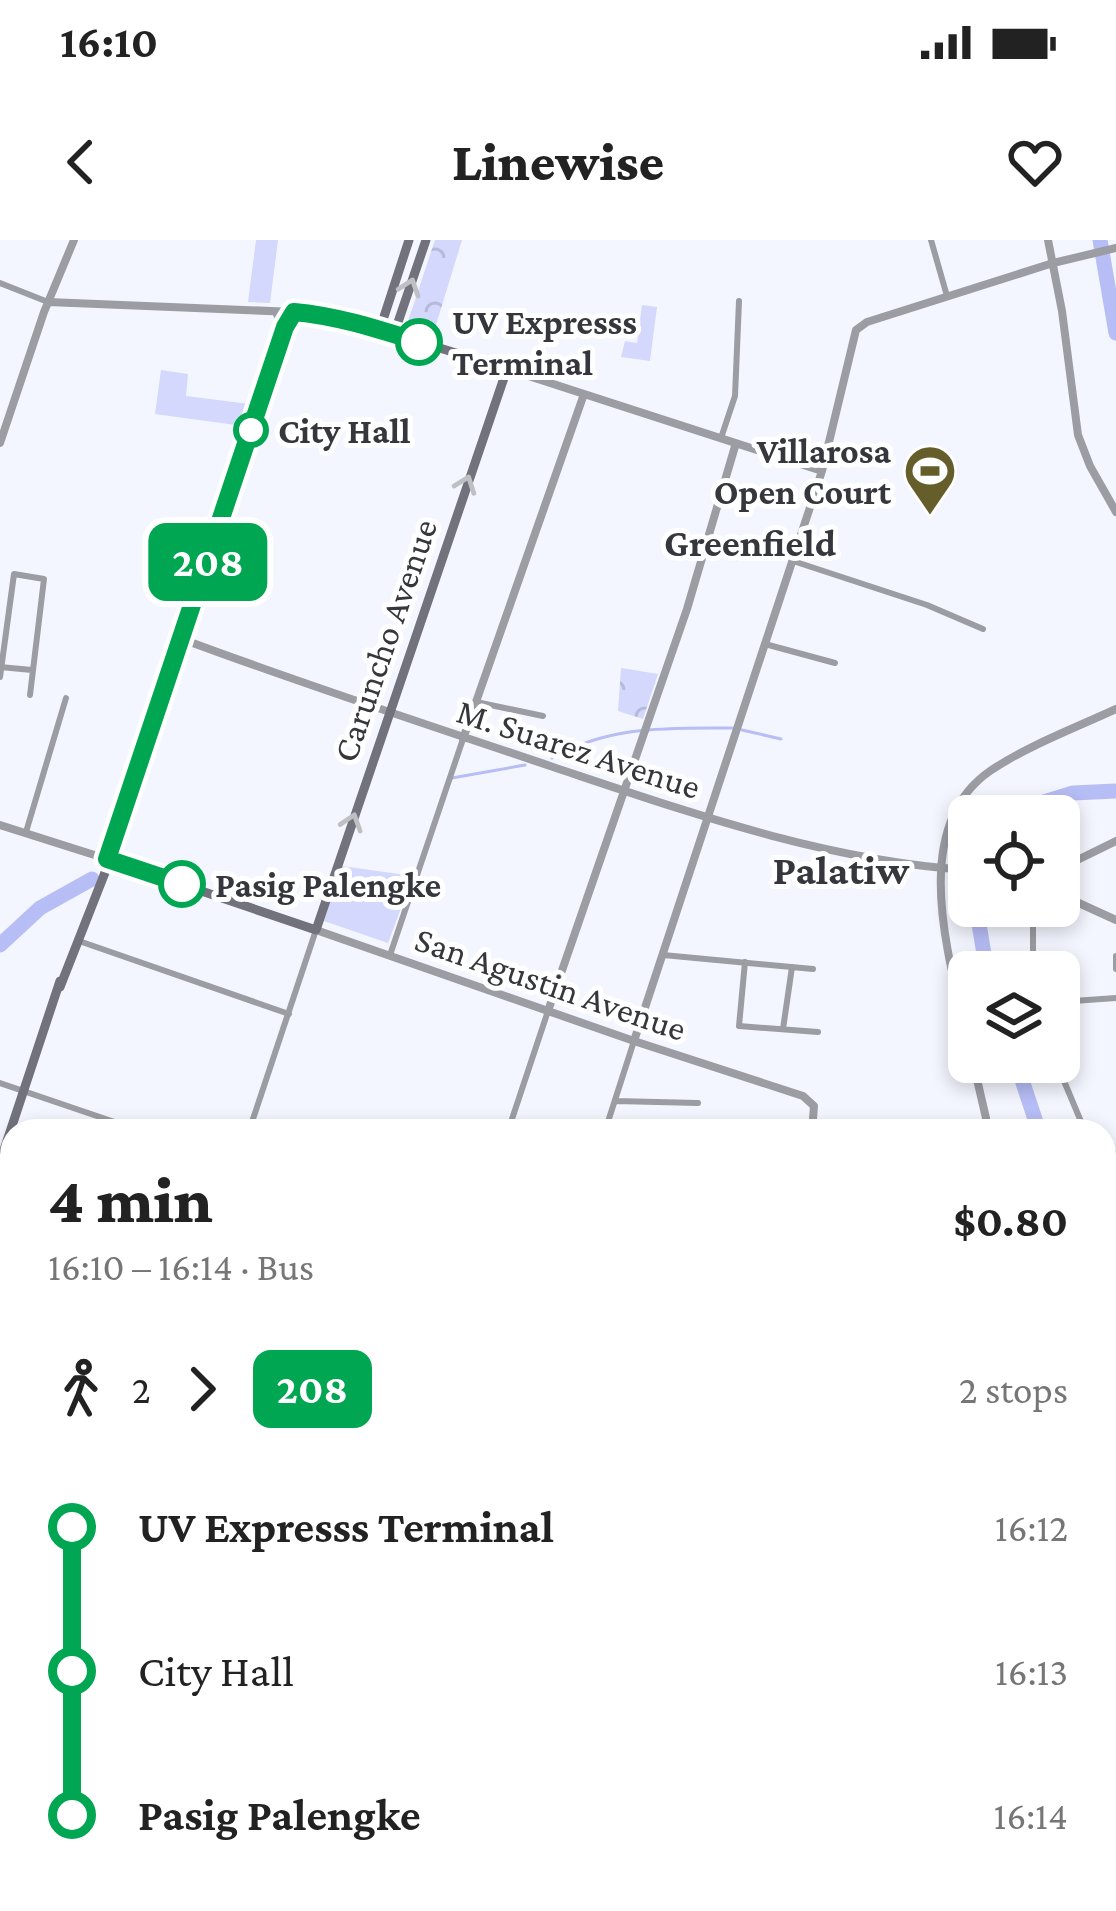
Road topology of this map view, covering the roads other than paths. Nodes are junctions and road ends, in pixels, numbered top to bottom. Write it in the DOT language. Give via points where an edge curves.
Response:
graph roads {
  1 [pos="74,240"];
  2 [pos="410,240"];
  3 [pos="426,240"];
  4 [pos="932,240"];
  5 [pos="1048,240"];
  6 [pos="1108,250"];
  7 [pos="1054,263"];
  8 [pos="0,283"];
  9 [pos="947,296"];
  10 [pos="48,302"];
  11 [pos="739,302"];
  12 [pos="388,305"];
  13 [pos="275,311"];
  14 [pos="294,312"];
  15 [pos="380,329"];
  16 [pos="395,331"];
  17 [pos="273,360"];
  18 [pos="507,369"];
  19 [pos="584,394"];
  20 [pos="721,439"];
  21 [pos="0,443"];
  22 [pos="736,443"];
  23 [pos="822,471"];
  24 [pos="1116,512"];
  25 [pos="793,561"];
  26 [pos="982,629"];
  27 [pos="182,640"];
  28 [pos="764,644"];
  29 [pos="835,663"];
  30 [pos="1,668"];
  31 [pos="32,670"];
  32 [pos="0,677"];
  33 [pos="30,695"];
  34 [pos="66,698"];
  35 [pos="476,702"];
  36 [pos="1116,709"];
  37 [pos="387,714"];
  38 [pos="543,716"];
  39 [pos="463,740"];
  40 [pos="623,790"];
  41 [pos="709,818"];
  42 [pos="0,825"];
  43 [pos="26,833"];
  44 [pos="1116,841"];
  45 [pos="107,859"];
  46 [pos="1080,859"];
  47 [pos="940,868"];
  48 [pos="948,869"];
  49 [pos="1080,904"];
  50 [pos="1116,920"];
  51 [pos="316,930"];
  52 [pos="79,941"];
  53 [pos="949,951"];
  54 [pos="390,955"];
  55 [pos="663,955"];
  56 [pos="1116,956"];
  57 [pos="745,962"];
  58 [pos="792,967"];
  59 [pos="813,969"];
  60 [pos="1116,969"];
  61 [pos="60,987"];
  62 [pos="1116,998"];
  63 [pos="1080,1001"];
  64 [pos="548,1011"];
  65 [pos="289,1014"];
  66 [pos="783,1029"];
  67 [pos="818,1032"];
  68 [pos="634,1041"];
  69 [pos="0,1083"];
  70 [pos="978,1083"];
  71 [pos="1065,1083"];
  72 [pos="24,1091"];
  73 [pos="616,1101"];
  74 [pos="698,1103"];
  75 [pos="11,1119"];
  76 [pos="106,1119"];
  77 [pos="253,1119"];
  78 [pos="512,1119"];
  79 [pos="609,1119"];
  80 [pos="813,1119"];
  81 [pos="985,1119"];
  82 [pos="1080,1119"];
  1 -- 10 [label="street"];
  2 -- 12 [label="main road"];
  16 -- 3 [label="main road, one-way"];
  4 -- 9 [label="street"];
  5 -- 7 [label="street"];
  6 -- 7 [label="street"];
  7 -- 9 [label="street"];
  7 -- 24 [label="street" via="1078,435"];
  8 -- 10 [label="street"];
  9 -- 23 [label="street" via="856,330"];
  10 -- 13 [label="street"];
  10 -- 21 [label="street"];
  11 -- 20 [label="street" via="736,395"];
  12 -- 15 [label="main road"];
  12 -- 16 [label="main road" via="386,325"];
  13 -- 14 [label="street"];
  13 -- 17 [label="street" via="281,320"];
  14 -- 15 [label="main road"];
  14 -- 17 [label="main road"];
  15 -- 16 [label="main road"];
  16 -- 18 [label="main road"];
  17 -- 27 [label="main road"];
  18 -- 19 [label="street"];
  37 -- 18 [label="main road, Caruncho Avenue, one-way"];
  19 -- 20 [label="street"];
  19 -- 35 [label="street"];
  20 -- 22 [label="street"];
  22 -- 23 [label="street"];
  22 -- 40 [label="street"];
  23 -- 25 [label="street"];
  25 -- 26 [label="street"];
  25 -- 28 [label="street"];
  27 -- 37 [label="street, M. Suarez Avenue"];
  27 -- 45 [label="main road"];
  28 -- 29 [label="street"];
  28 -- 41 [label="street"];
  30 -- 31 [label="street"];
  30 -- 31 [label="street" via="14,574 44,579"];
  30 -- 32 [label="street"];
  31 -- 33 [label="street"];
  34 -- 43 [label="street"];
  35 -- 38 [label="street"];
  35 -- 39 [label="street"];
  36 -- 47 [label="street" via="975,784 954,813"];
  37 -- 39 [label="street, M. Suarez Avenue"];
  51 -- 37 [label="main road, Caruncho Avenue, one-way"];
  39 -- 40 [label="street, M. Suarez Avenue"];
  39 -- 54 [label="street"];
  40 -- 41 [label="street, M. Suarez Avenue"];
  40 -- 64 [label="street"];
  41 -- 47 [label="street, M. Suarez Avenue"];
  41 -- 55 [label="street"];
  42 -- 43 [label="street"];
  43 -- 45 [label="street"];
  44 -- 46 [label="street"];
  45 -- 51 [label="main road, San Agustin Avenue"];
  45 -- 52 [label="main road"];
  45 -- 61 [label="main road"];
  47 -- 48 [label="street, M. Suarez Avenue"];
  47 -- 53 [label="street"];
  49 -- 50 [label="street"];
  51 -- 54 [label="street, San Agustin Avenue"];
  51 -- 65 [label="street"];
  52 -- 61 [label="main road"];
  52 -- 65 [label="street"];
  54 -- 64 [label="street, San Agustin Avenue"];
  55 -- 57 [label="street"];
  55 -- 68 [label="street"];
  56 -- 60 [label="street"];
  57 -- 58 [label="street"];
  57 -- 66 [label="street" via="739,1026"];
  58 -- 59 [label="street"];
  58 -- 66 [label="street"];
  61 -- 72 [label="main road"];
  62 -- 63 [label="street"];
  64 -- 68 [label="street, San Agustin Avenue"];
  64 -- 78 [label="street"];
  65 -- 77 [label="street"];
  66 -- 67 [label="street"];
  68 -- 73 [label="street"];
  68 -- 80 [label="street, San Agustin Avenue" via="808,1098"];
  69 -- 72 [label="street"];
  70 -- 81 [label="street"];
  71 -- 82 [label="street"];
  72 -- 75 [label="main road"];
  72 -- 76 [label="street"];
  73 -- 74 [label="street"];
  73 -- 79 [label="street"];
}
